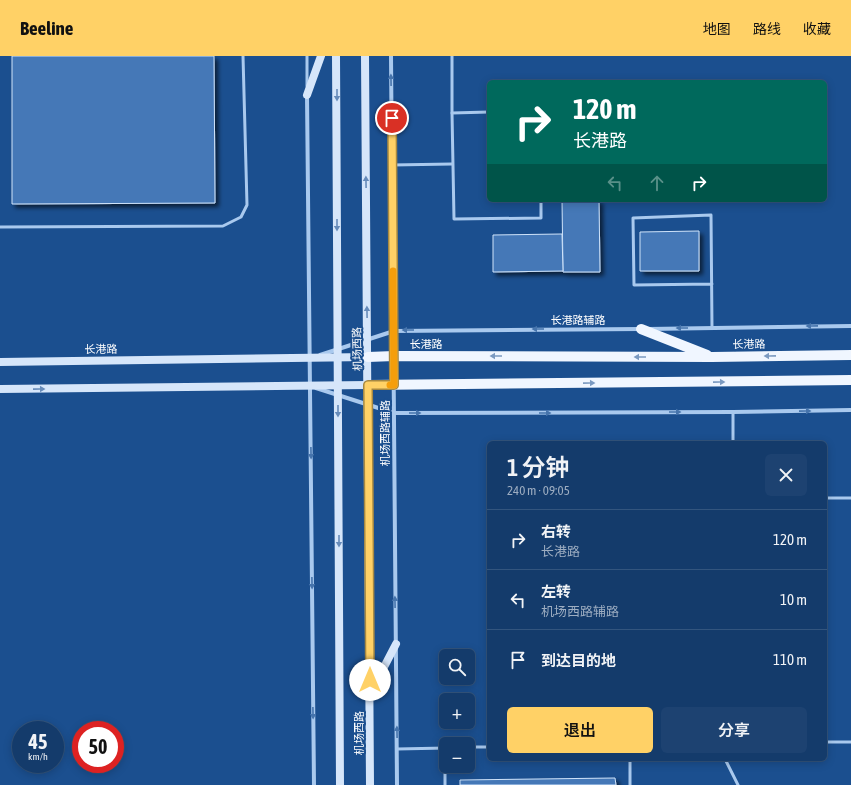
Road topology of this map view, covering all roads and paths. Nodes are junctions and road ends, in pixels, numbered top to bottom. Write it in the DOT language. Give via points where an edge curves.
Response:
graph roads {
  1 [pos="243,56"];
  2 [pos="307,56"];
  3 [pos="321,56"];
  4 [pos="336,56"];
  5 [pos="365,56"];
  6 [pos="391,56"];
  7 [pos="452,56"];
  8 [pos="307,95"];
  9 [pos="487,112"];
  10 [pos="452,113"];
  11 [pos="452,164"];
  12 [pos="392,165"];
  13 [pos="541,202"];
  14 [pos="0,227"];
  15 [pos="712,284"];
  16 [pos="851,326"];
  17 [pos="712,328"];
  18 [pos="641,329"];
  19 [pos="394,331"];
  20 [pos="368,340"];
  21 [pos="338,353"];
  22 [pos="851,355"];
  23 [pos="394,356"];
  24 [pos="368,357"];
  25 [pos="712,357"];
  26 [pos="310,358"];
  27 [pos="0,362"];
  28 [pos="851,380"];
  29 [pos="338,385"];
  30 [pos="368,385"];
  31 [pos="394,385"];
  32 [pos="310,386"];
  33 [pos="0,390"];
  34 [pos="338,395"];
  35 [pos="368,405"];
  36 [pos="851,410"];
  37 [pos="733,412"];
  38 [pos="394,413"];
  39 [pos="733,441"];
  40 [pos="827,498"];
  41 [pos="851,498"];
  42 [pos="396,644"];
  43 [pos="370,695"];
  44 [pos="827,742"];
  45 [pos="851,742"];
  46 [pos="475,747"];
  47 [pos="487,747"];
  48 [pos="439,748"];
  49 [pos="397,749"];
  50 [pos="630,761"];
  51 [pos="726,761"];
  52 [pos="445,773"];
  53 [pos="314,785"];
  54 [pos="340,785"];
  55 [pos="370,785"];
  56 [pos="397,785"];
  57 [pos="445,785"];
  58 [pos="630,785"];
  59 [pos="738,785"];
  1 -- 14 [label="lane" via="247,205 241,217 223,226"];
  2 -- 8 [label="lane"];
  3 -- 8 [label="main road"];
  4 -- 21 [label="main road, 机场西路, one-way"];
  20 -- 5 [label="main road, 机场西路, one-way"];
  12 -- 6 [label="street, 机场西路辅路, one-way"];
  7 -- 10 [label="lane"];
  8 -- 26 [label="street"];
  9 -- 10 [label="lane"];
  10 -- 11 [label="lane"];
  11 -- 12 [label="lane"];
  11 -- 13 [label="lane" via="454,219 541,218"];
  12 -- 19 [label="street, 机场西路辅路"];
  15 -- 15 [label="lane" via="711,215 633,218 634,285"];
  15 -- 17 [label="lane"];
  16 -- 17 [label="street, 长港路辅路, one-way"];
  17 -- 18 [label="street, 长港路辅路, one-way"];
  18 -- 19 [label="street, 长港路辅路, one-way"];
  18 -- 25 [label="main road"];
  19 -- 20 [label="street, 长港路辅路"];
  19 -- 23 [label="street, 机场西路辅路"];
  20 -- 21 [label="street, 长港路辅路"];
  20 -- 24 [label="main road, 机场西路"];
  21 -- 24 [label="main road, 长港路"];
  21 -- 26 [label="main road, 长港路"];
  21 -- 29 [label="main road, 机场西路"];
  22 -- 25 [label="main road, 长港路, one-way"];
  23 -- 24 [label="main road, 长港路"];
  25 -- 23 [label="main road, 长港路, one-way"];
  23 -- 31 [label="street, 机场西路辅路"];
  24 -- 30 [label="main road, 机场西路"];
  26 -- 27 [label="main road, 长港路"];
  26 -- 32 [label="street"];
  31 -- 28 [label="main road, one-way"];
  29 -- 30 [label="main road"];
  29 -- 32 [label="main road"];
  29 -- 34 [label="main road, 机场西路"];
  30 -- 31 [label="main road"];
  30 -- 35 [label="main road, 机场西路"];
  31 -- 38 [label="street, 机场西路辅路"];
  33 -- 32 [label="main road, one-way"];
  32 -- 34 [label="street"];
  32 -- 53 [label="street, one-way"];
  34 -- 35 [label="street"];
  34 -- 54 [label="main road, 机场西路, one-way"];
  35 -- 38 [label="street"];
  35 -- 43 [label="main road, 机场西路"];
  37 -- 36 [label="street, one-way"];
  38 -- 37 [label="street, one-way"];
  37 -- 39 [label="lane"];
  42 -- 38 [label="street, 机场西路辅路, one-way"];
  40 -- 41 [label="lane"];
  42 -- 43 [label="main road"];
  49 -- 42 [label="street, 机场西路辅路, one-way"];
  43 -- 55 [label="main road, 机场西路"];
  44 -- 45 [label="lane"];
  46 -- 47 [label="lane"];
  48 -- 49 [label="lane"];
  49 -- 56 [label="street, 机场西路辅路"];
  50 -- 58 [label="lane"];
  51 -- 59 [label="lane"];
  52 -- 57 [label="lane"];
}
